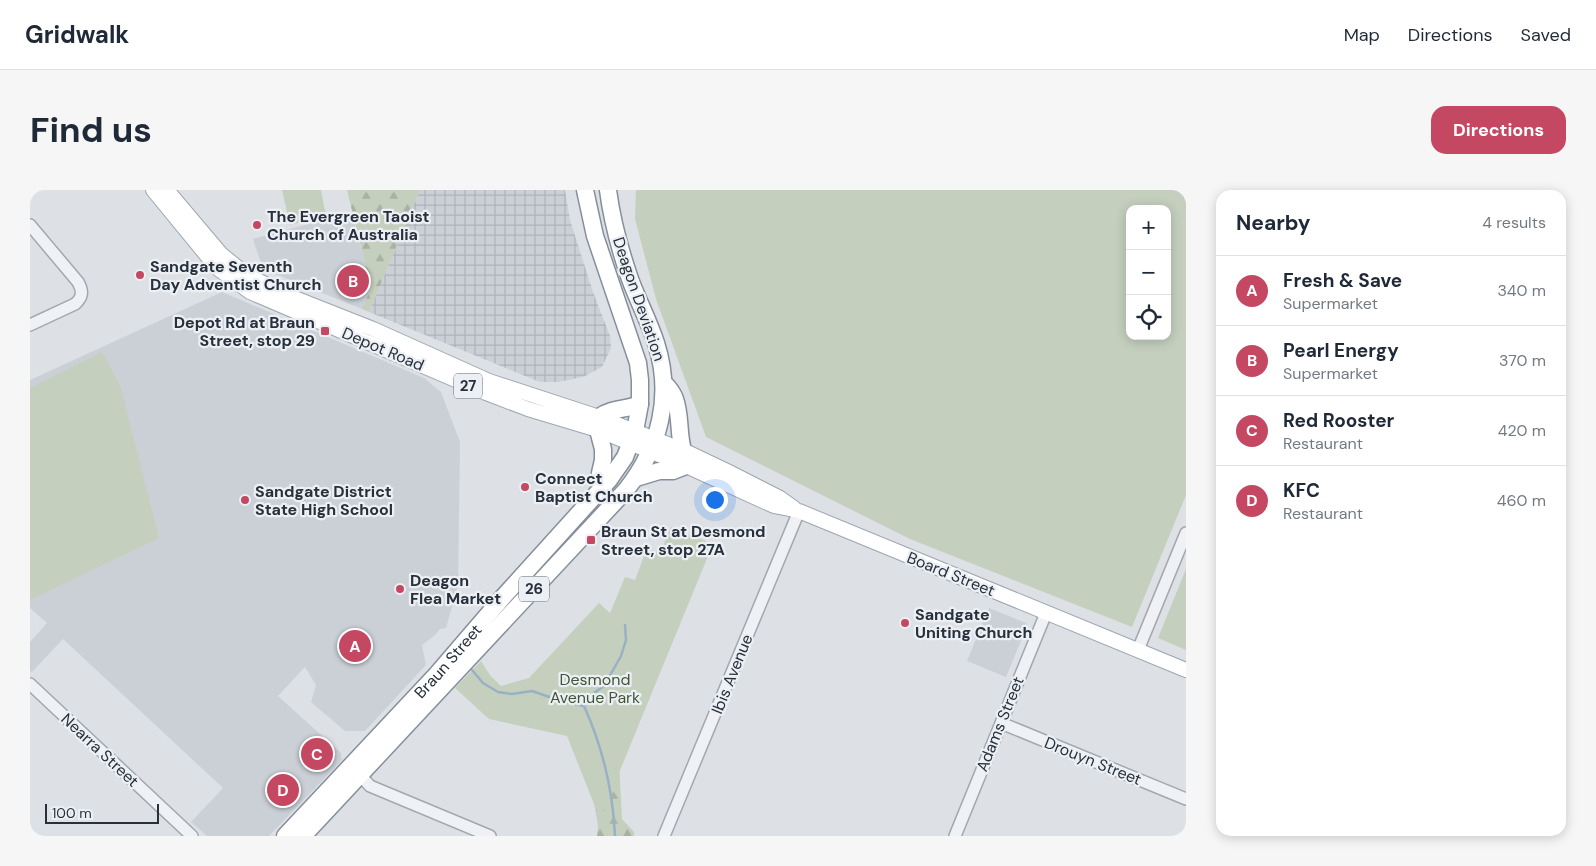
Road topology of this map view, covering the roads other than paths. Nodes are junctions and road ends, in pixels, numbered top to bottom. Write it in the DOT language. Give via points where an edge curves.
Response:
graph roads {
  1 [pos="153,190"];
  2 [pos="167,190"];
  3 [pos="608,190"];
  4 [pos="585,193"];
  5 [pos="30,225"];
  6 [pos="30,325"];
  7 [pos="664,382"];
  8 [pos="640,404"];
  9 [pos="599,424"];
  10 [pos="633,437"];
  11 [pos="653,445"];
  12 [pos="685,458"];
  13 [pos="636,478"];
  14 [pos="603,488"];
  15 [pos="799,511"];
  16 [pos="1186,533"];
  17 [pos="1046,613"];
  18 [pos="1138,650"];
  19 [pos="1186,670"];
  20 [pos="30,684"];
  21 [pos="1001,723"];
  22 [pos="357,769"];
  23 [pos="1186,799"];
  24 [pos="192,836"];
  25 [pos="285,836"];
  26 [pos="303,836"];
  27 [pos="490,836"];
  28 [pos="664,836"];
  29 [pos="955,836"];
  1 -- 9 [label="main road, Depot Road / 27" via="217,268 250,292 528,409"];
  2 -- 9 [label="main road, Depot Road / 27" via="221,254 259,281 489,381"];
  3 -- 7 [label="highway, Deagon Deviation / 26" via="619,244 656,342"];
  4 -- 8 [label="highway, Deagon Deviation / 26" via="595,236 638,363"];
  5 -- 6 [label="street" via="78,282 86,298"];
  7 -- 11 [label="highway, Deagon Deviation / 26" via="662,410"];
  7 -- 12 [label="highway" via="675,396"];
  8 -- 9 [label="highway" via="624,410 609,410"];
  8 -- 10 [label="highway, Deagon Deviation / 26"];
  9 -- 10 [label="main road, Depot Road / 27"];
  9 -- 14 [label="highway"];
  10 -- 11 [label="main road, Depot Road / 27"];
  10 -- 14 [label="highway, Braun Street / 26"];
  11 -- 12 [label="main road, Board Street / 27"];
  11 -- 13 [label="highway, 26"];
  12 -- 13 [label="highway" via="672,471"];
  12 -- 15 [label="main road, Board Street / 27" via="706,460"];
  13 -- 22 [label="highway, Braun Street / 26"];
  14 -- 22 [label="highway, Braun Street / 26" via="504,596"];
  15 -- 17 [label="main road, Board Street / 27"];
  15 -- 28 [label="street, Ibis Avenue"];
  16 -- 18 [label="street"];
  17 -- 18 [label="main road, Board Street / 27"];
  17 -- 21 [label="street, Adams Street"];
  18 -- 19 [label="main road, Board Street / 27"];
  20 -- 24 [label="street, Nearra Street"];
  21 -- 23 [label="street, Drouyn Street"];
  21 -- 29 [label="street, Adams Street"];
  22 -- 25 [label="highway, Braun Street / 26"];
  22 -- 26 [label="highway, Braun Street / 26"];
  22 -- 27 [label="street" via="370,786"];
}
